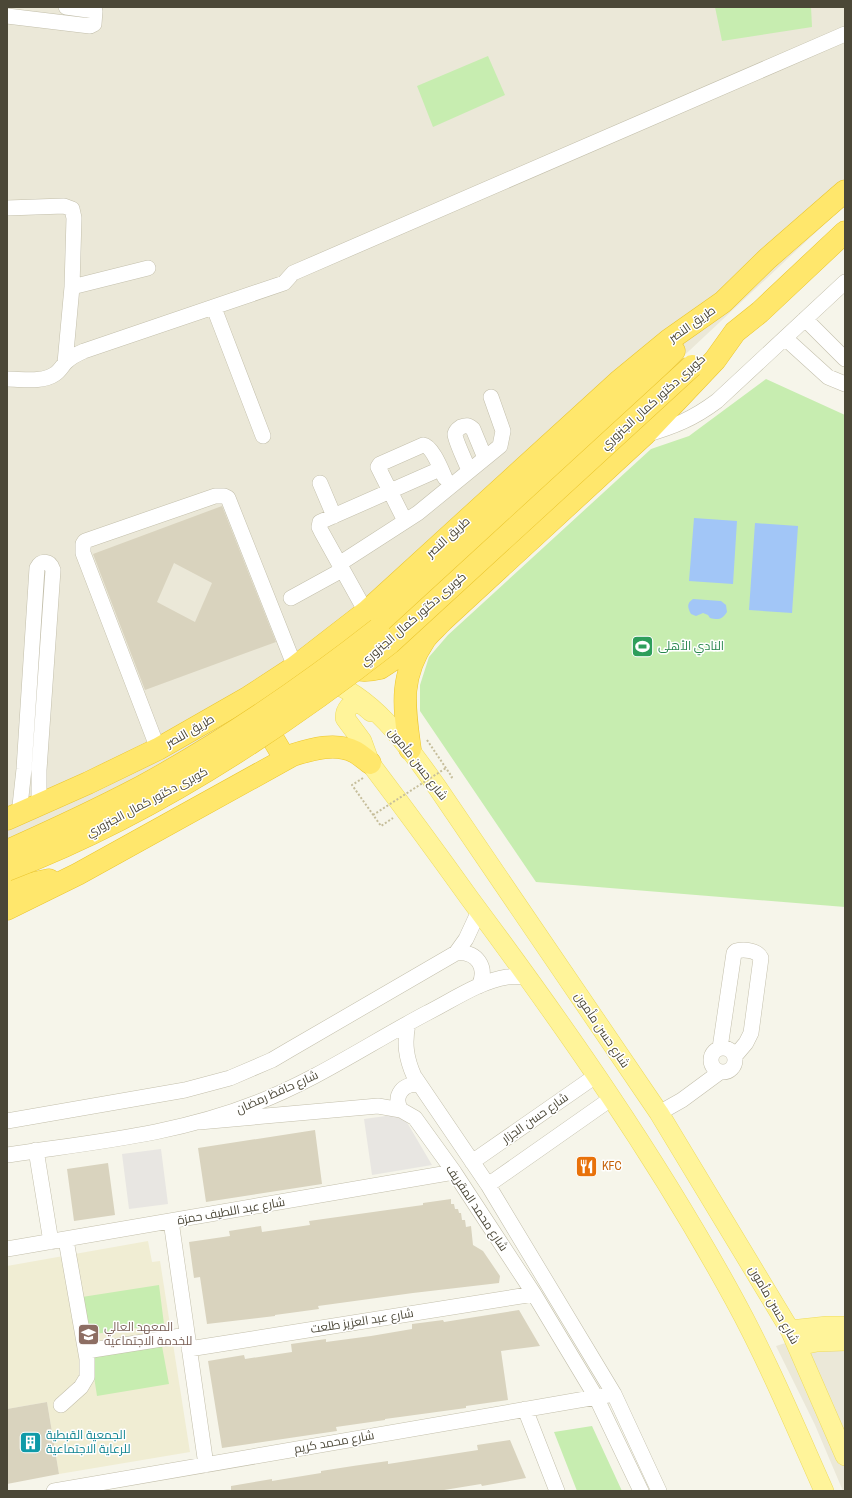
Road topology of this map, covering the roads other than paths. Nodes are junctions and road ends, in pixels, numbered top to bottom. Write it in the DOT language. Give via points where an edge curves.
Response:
graph roads {
  1 [pos="66,7"];
  2 [pos="7,16"];
  3 [pos="845,34"];
  4 [pos="845,191"];
  5 [pos="7,208"];
  6 [pos="845,232"];
  7 [pos="148,268"];
  8 [pos="845,282"];
  9 [pos="72,287"];
  10 [pos="723,302"];
  11 [pos="214,308"];
  12 [pos="805,319"];
  13 [pos="735,332"];
  14 [pos="785,338"];
  15 [pos="845,359"];
  16 [pos="65,362"];
  17 [pos="7,379"];
  18 [pos="845,384"];
  19 [pos="490,398"];
  20 [pos="644,435"];
  21 [pos="263,436"];
  22 [pos="484,458"];
  23 [pos="440,469"];
  24 [pos="470,471"];
  25 [pos="320,483"];
  26 [pos="450,487"];
  27 [pos="390,491"];
  28 [pos="334,516"];
  29 [pos="405,521"];
  30 [pos="340,567"];
  31 [pos="292,598"];
  32 [pos="366,612"];
  33 [pos="34,615"];
  34 [pos="50,615"];
  35 [pos="426,638"];
  36 [pos="331,639"];
  37 [pos="291,670"];
  38 [pos="29,692"];
  39 [pos="44,694"];
  40 [pos="249,697"];
  41 [pos="383,720"];
  42 [pos="418,744"];
  43 [pos="158,749"];
  44 [pos="284,759"];
  45 [pos="370,763"];
  46 [pos="39,806"];
  47 [pos="13,817"];
  48 [pos="7,851"];
  49 [pos="7,870"];
  50 [pos="78,874"];
  51 [pos="7,889"];
  52 [pos="7,909"];
  53 [pos="479,910"];
  54 [pos="456,953"];
  55 [pos="528,977"];
  56 [pos="479,986"];
  57 [pos="408,1024"];
  58 [pos="720,1048"];
  59 [pos="735,1056"];
  60 [pos="720,1072"];
  61 [pos="597,1075"];
  62 [pos="419,1085"];
  63 [pos="612,1098"];
  64 [pos="401,1110"];
  65 [pos="659,1113"];
  66 [pos="7,1122"];
  67 [pos="199,1122"];
  68 [pos="36,1150"];
  69 [pos="7,1155"];
  70 [pos="472,1162"];
  71 [pos="454,1172"];
  72 [pos="488,1185"];
  73 [pos="171,1222"];
  74 [pos="59,1241"];
  75 [pos="7,1249"];
  76 [pos="534,1294"];
  77 [pos="845,1326"];
  78 [pos="794,1338"];
  79 [pos="845,1341"];
  80 [pos="188,1342"];
  81 [pos="86,1351"];
  82 [pos="614,1394"];
  83 [pos="596,1397"];
  84 [pos="61,1405"];
  85 [pos="525,1409"];
  86 [pos="843,1445"];
  87 [pos="206,1465"];
  88 [pos="98,1487"];
  89 [pos="54,1491"];
  90 [pos="557,1491"];
  91 [pos="641,1491"];
  92 [pos="659,1491"];
  93 [pos="824,1491"];
  1 -- 2 [label="street" via="95,10 94,24 90,26"];
  3 -- 11 [label="street" via="293,273 284,283"];
  4 -- 10 [label="highway, طريق النصر" via="767,259"];
  5 -- 9 [label="street" via="64,206 72,209"];
  6 -- 13 [label="highway"];
  7 -- 9 [label="street"];
  8 -- 12 [label="street"];
  9 -- 16 [label="street"];
  10 -- 32 [label="highway, طريق النصر" via="669,340 618,382"];
  10 -- 48 [label="highway, كوبرى دكتور كمال الجنزوري, bridge" via="629,396 384,624 341,658 263,713 183,763 99,808"];
  11 -- 16 [label="street" via="84,351"];
  11 -- 21 [label="street"];
  12 -- 14 [label="street"];
  12 -- 15 [label="street"];
  13 -- 20 [label="highway" via="715,360"];
  13 -- 49 [label="highway, كوبرى دكتور كمال الجنزوري, bridge" via="692,366 390,643 352,673 274,728 186,782 108,825"];
  14 -- 18 [label="street" via="828,376"];
  14 -- 20 [label="street" via="705,411 678,425"];
  16 -- 17 [label="street" via="57,373 42,380"];
  19 -- 22 [label="street" via="503,431 500,446"];
  20 -- 35 [label="highway"];
  22 -- 24 [label="street"];
  22 -- 24 [label="street" via="473,429 466,425 456,430 456,437"];
  23 -- 26 [label="street"];
  23 -- 27 [label="street"];
  23 -- 27 [label="street" via="426,445 383,462 378,467"];
  24 -- 26 [label="street"];
  25 -- 28 [label="street"];
  26 -- 29 [label="street"];
  27 -- 28 [label="street"];
  27 -- 29 [label="street"];
  28 -- 30 [label="street" via="320,522 319,527"];
  29 -- 30 [label="street"];
  30 -- 31 [label="street"];
  30 -- 32 [label="street"];
  32 -- 36 [label="highway, طريق النصر"];
  33 -- 34 [label="street"];
  33 -- 34 [label="street" via="37,568 39,564 48,562 53,570"];
  33 -- 38 [label="street"];
  34 -- 39 [label="street"];
  35 -- 36 [label="highway" via="380,668 366,670 349,667 342,662"];
  35 -- 42 [label="highway" via="414,658 406,681 404,704"];
  36 -- 37 [label="highway, طريق النصر"];
  37 -- 40 [label="highway, طريق النصر"];
  37 -- 41 [label="main road, شارع حسن مأمون" via="340,686 364,701"];
  37 -- 43 [label="street" via="228,498 215,496 85,541 83,552"];
  38 -- 39 [label="street"];
  38 -- 47 [label="street" via="24,769"];
  39 -- 46 [label="street"];
  40 -- 43 [label="highway, طريق النصر"];
  40 -- 44 [label="highway"];
  41 -- 42 [label="main road, شارع حسن مأمون"];
  41 -- 45 [label="main road" via="359,704 351,705 346,710 345,718 362,741"];
  42 -- 65 [label="main road, شارع حسن مأمون" via="437,787"];
  43 -- 46 [label="highway, طريق النصر"];
  44 -- 45 [label="highway" via="302,752 339,747 356,752"];
  44 -- 50 [label="highway"];
  45 -- 53 [label="main road"];
  46 -- 47 [label="highway, طريق النصر"];
  50 -- 51 [label="highway"];
  50 -- 52 [label="highway"];
  53 -- 54 [label="street" via="466,939"];
  53 -- 55 [label="main road"];
  54 -- 56 [label="street" via="463,952 477,958 483,972"];
  54 -- 66 [label="street" via="272,1060 230,1078 185,1090"];
  55 -- 56 [label="street, شارع حافظ رمضان" via="508,977"];
  55 -- 61 [label="main road"];
  56 -- 57 [label="street, شارع حافظ رمضان"];
  57 -- 62 [label="street, شارع محمد المقريف" via="406,1056"];
  57 -- 67 [label="street, شارع حافظ رمضان" via="286,1090"];
  58 -- 59 [label="street" via="732,1051"];
  58 -- 59 [label="street" via="734,953 740,950 758,953 761,958 751,1033"];
  58 -- 60 [label="street" via="711,1058 712,1067"];
  59 -- 60 [label="street" via="733,1067 727,1072"];
  60 -- 65 [label="street" via="682,1100"];
  61 -- 63 [label="main road"];
  61 -- 70 [label="street, شارع حسن الجزار"];
  62 -- 64 [label="street" via="410,1085 402,1089 398,1097"];
  62 -- 70 [label="street, شارع محمد المقريف"];
  63 -- 72 [label="street"];
  63 -- 93 [label="main road" via="676,1198 735,1301 763,1354"];
  64 -- 67 [label="street, شارع محمد المقريف" via="378,1106"];
  64 -- 71 [label="street, شارع محمد المقريف" via="415,1118"];
  65 -- 78 [label="main road, شارع حسن مأمون"];
  67 -- 68 [label="street, شارع حافظ رمضان" via="144,1135"];
  68 -- 69 [label="street, شارع حافظ رمضان"];
  68 -- 74 [label="street"];
  70 -- 72 [label="street, شارع محمد المقريف"];
  71 -- 73 [label="street, شارع عبد اللطيف حمزة"];
  71 -- 76 [label="street, شارع محمد المقريف"];
  72 -- 82 [label="street, شارع محمد المقريف"];
  73 -- 74 [label="street, شارع عبد اللطيف حمزة"];
  73 -- 80 [label="street"];
  74 -- 75 [label="street, شارع عبد اللطيف حمزة"];
  74 -- 81 [label="street"];
  76 -- 80 [label="street, شارع عبد العزيز طلعت"];
  76 -- 83 [label="street, شارع محمد المقريف"];
  77 -- 78 [label="main road" via="827,1326"];
  78 -- 79 [label="main road" via="817,1342"];
  78 -- 86 [label="main road, شارع حسن مأمون"];
  80 -- 81 [label="street, شارع عبد العزيز طلعت"];
  80 -- 87 [label="street"];
  81 -- 84 [label="street" via="87,1377"];
  82 -- 83 [label="street, شارع محمد كريم"];
  82 -- 92 [label="street, شارع محمد المقريف"];
  83 -- 85 [label="street, شارع محمد كريم"];
  83 -- 91 [label="street, شارع محمد المقريف"];
  85 -- 87 [label="street, شارع محمد كريم"];
  85 -- 90 [label="street"];
  87 -- 88 [label="street, شارع محمد كريم"];
  88 -- 89 [label="street, شارع محمد كريم"];
}
